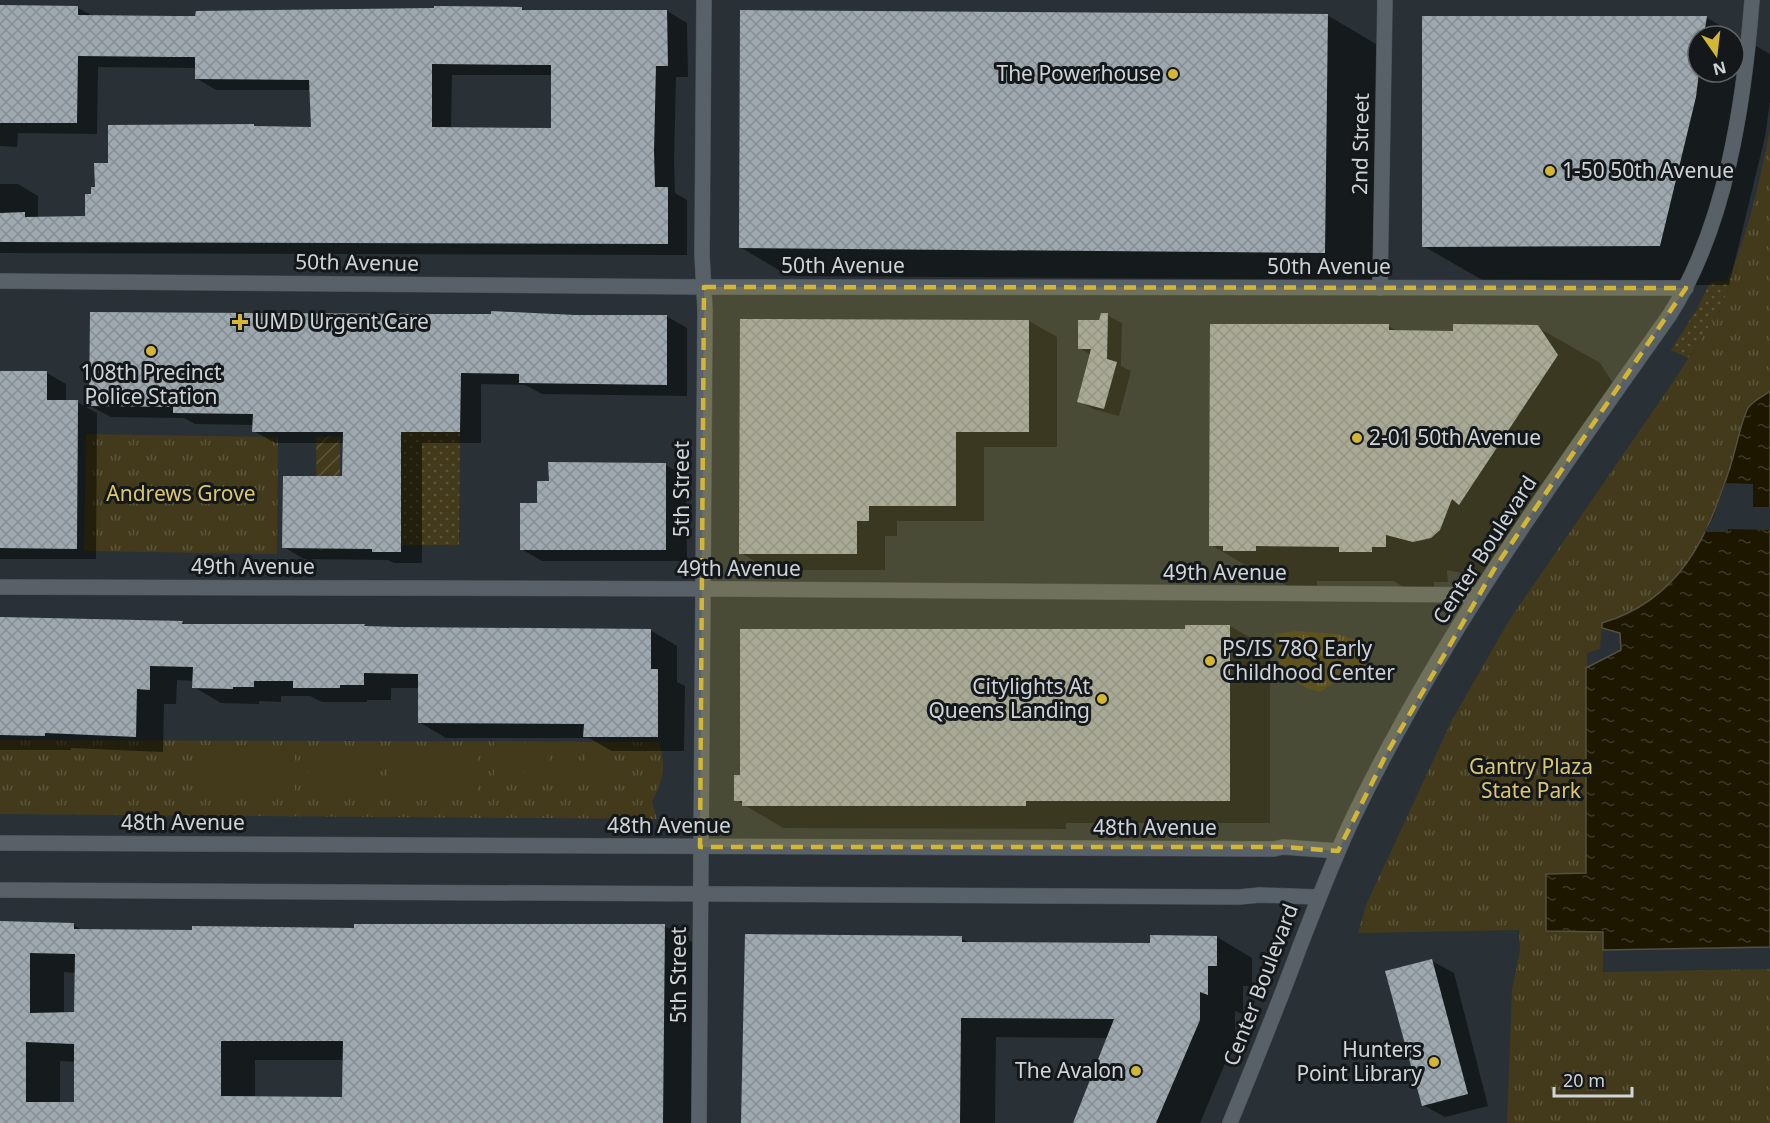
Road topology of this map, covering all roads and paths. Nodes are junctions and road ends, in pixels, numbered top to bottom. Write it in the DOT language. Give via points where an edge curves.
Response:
graph roads {
  1 [pos="704,0"];
  2 [pos="1385,0"];
  3 [pos="1752,0"];
  4 [pos="0,281"];
  5 [pos="704,288"];
  6 [pos="1380,288"];
  7 [pos="1686,288"];
  8 [pos="0,587"];
  9 [pos="702,590"];
  10 [pos="1478,595"];
  11 [pos="0,843"];
  12 [pos="700,847"];
  13 [pos="1338,851"];
  14 [pos="0,890"];
  15 [pos="700,894"];
  16 [pos="1317,897"];
  17 [pos="699,1123"];
  18 [pos="1230,1123"];
  1 -- 5 [label="street, 5th Street"];
  2 -- 6 [label="street, 2nd Street"];
  3 -- 7 [label="street, Center Boulevard" via="1729,158 1714,217"];
  4 -- 5 [label="street, 50th Avenue"];
  5 -- 6 [label="street, 50th Avenue"];
  5 -- 9 [label="street, 5th Street"];
  6 -- 7 [label="street, 50th Avenue"];
  7 -- 10 [label="street, Center Boulevard"];
  8 -- 9 [label="street, 49th Avenue"];
  9 -- 10 [label="street, 49th Avenue"];
  9 -- 12 [label="street, 5th Street"];
  10 -- 13 [label="street, Center Boulevard" via="1387,753"];
  11 -- 12 [label="street, 48th Avenue"];
  12 -- 13 [label="street, 48th Avenue" via="1284,847"];
  12 -- 15 [label="street, 5th Street"];
  13 -- 16 [label="street, Center Boulevard"];
  14 -- 15 [label="street"];
  15 -- 16 [label="street"];
  15 -- 17 [label="street, 5th Street"];
  16 -- 18 [label="street, Center Boulevard"];
}
